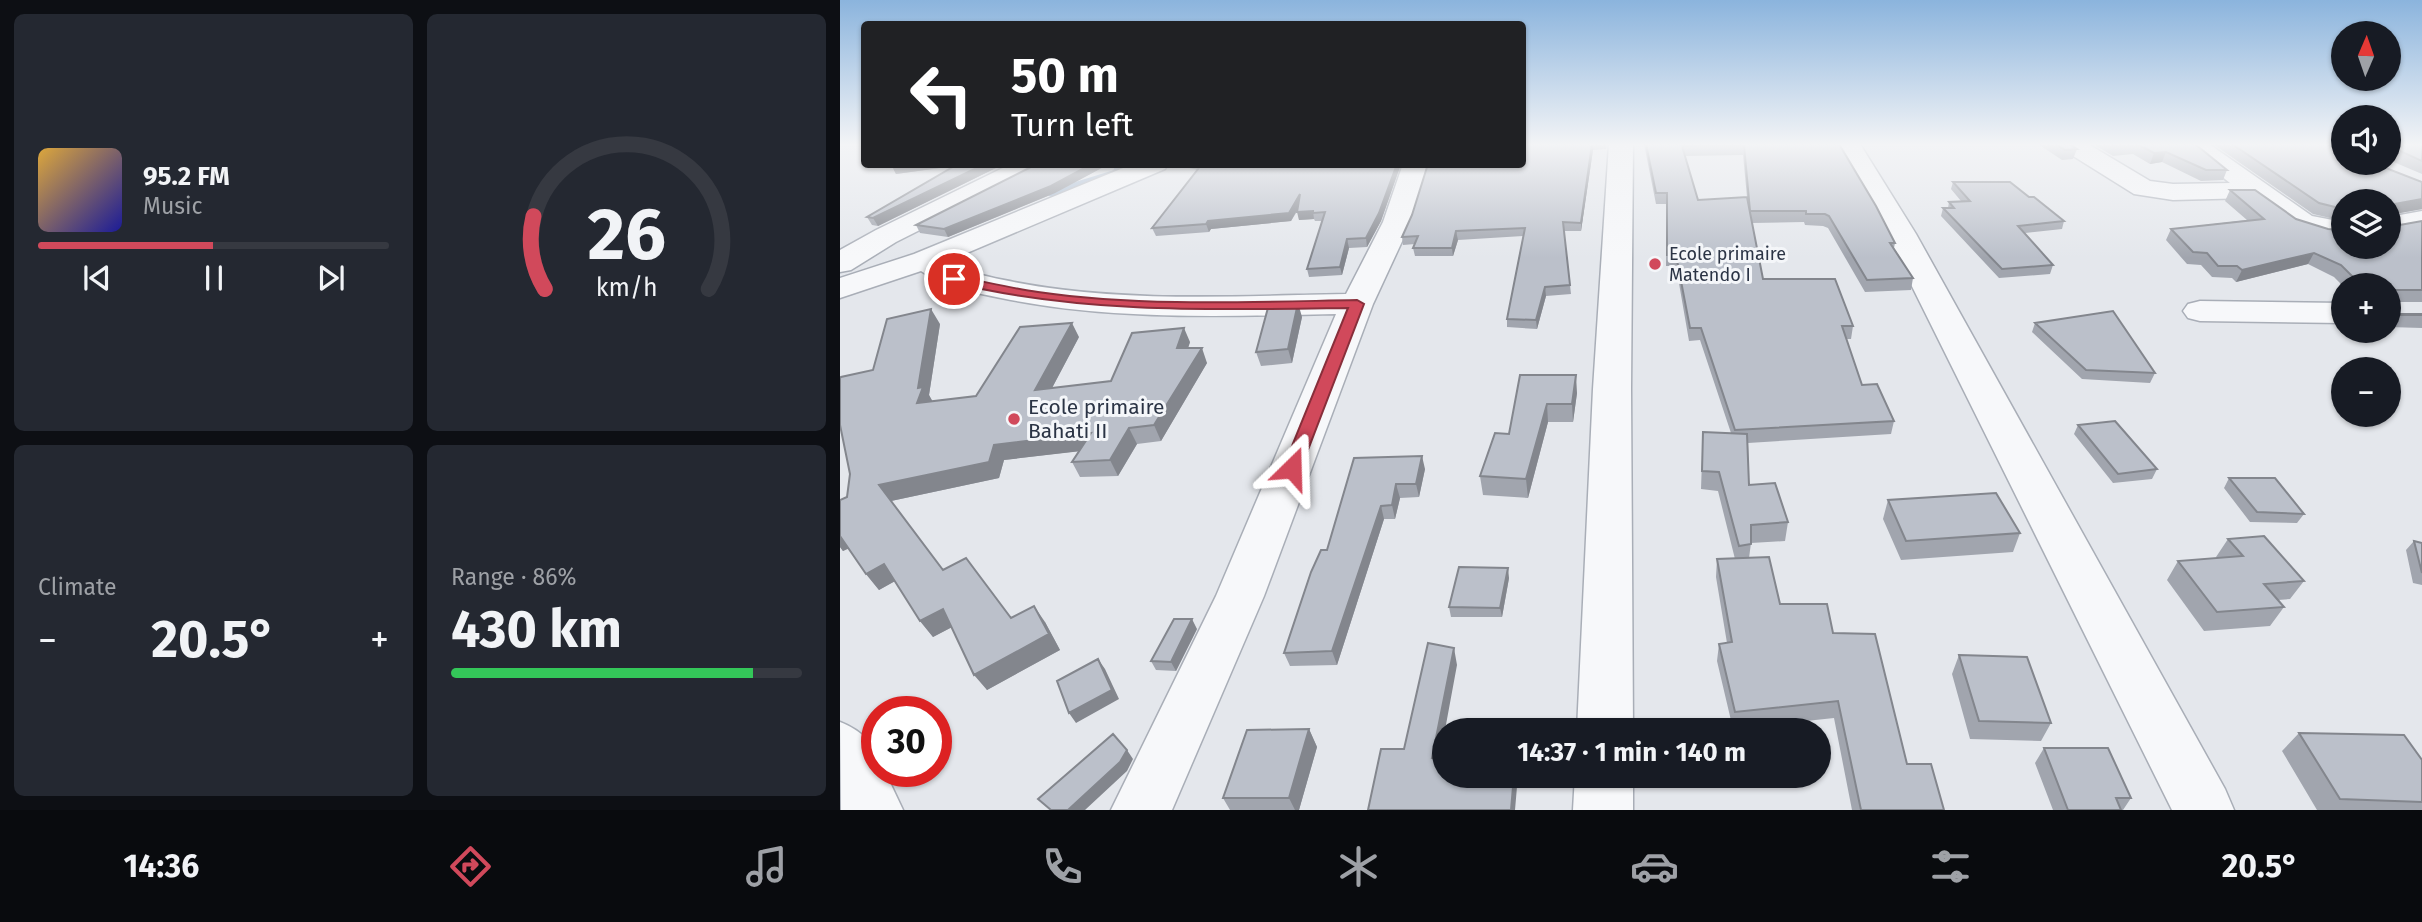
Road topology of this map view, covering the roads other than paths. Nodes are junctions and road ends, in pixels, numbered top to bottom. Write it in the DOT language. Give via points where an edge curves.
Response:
graph roads {
  1 [pos="996,182"];
  2 [pos="1113,182"];
  3 [pos="1410,182"];
  4 [pos="1620,182"];
  5 [pos="1870,182"];
  6 [pos="2133,182"];
  7 [pos="2245,182"];
  8 [pos="2256,190"];
  9 [pos="2422,220"];
  10 [pos="2401,224"];
  11 [pos="2331,230"];
  12 [pos="840,232"];
  13 [pos="886,236"];
  14 [pos="925,260"];
  15 [pos="840,263"];
  16 [pos="840,288"];
  17 [pos="1357,304"];
  18 [pos="2200,311"];
  19 [pos="2331,313"];
  20 [pos="1605,718"];
  21 [pos="840,749"];
  22 [pos="1604,788"];
  23 [pos="873,810"];
  24 [pos="1141,810"];
  25 [pos="1603,810"];
  26 [pos="2204,810"];
  1 -- 13 [label="street"];
  2 -- 14 [label="street"];
  3 -- 17 [label="street" via="1397,222"];
  4 -- 20 [label="street"];
  5 -- 26 [label="street"];
  6 -- 8 [label="street" via="2143,188 2173,192"];
  7 -- 8 [label="street"];
  8 -- 11 [label="street" via="2302,222"];
  9 -- 10 [label="street"];
  12 -- 13 [label="street"];
  13 -- 15 [label="street"];
  14 -- 16 [label="street"];
  14 -- 17 [label="street" via="954,279 1037,296 1208,306"];
  17 -- 24 [label="street" via="1240,596"];
  18 -- 19 [label="street"];
  21 -- 23 [label="street"];
  22 -- 25 [label="street"];
}
